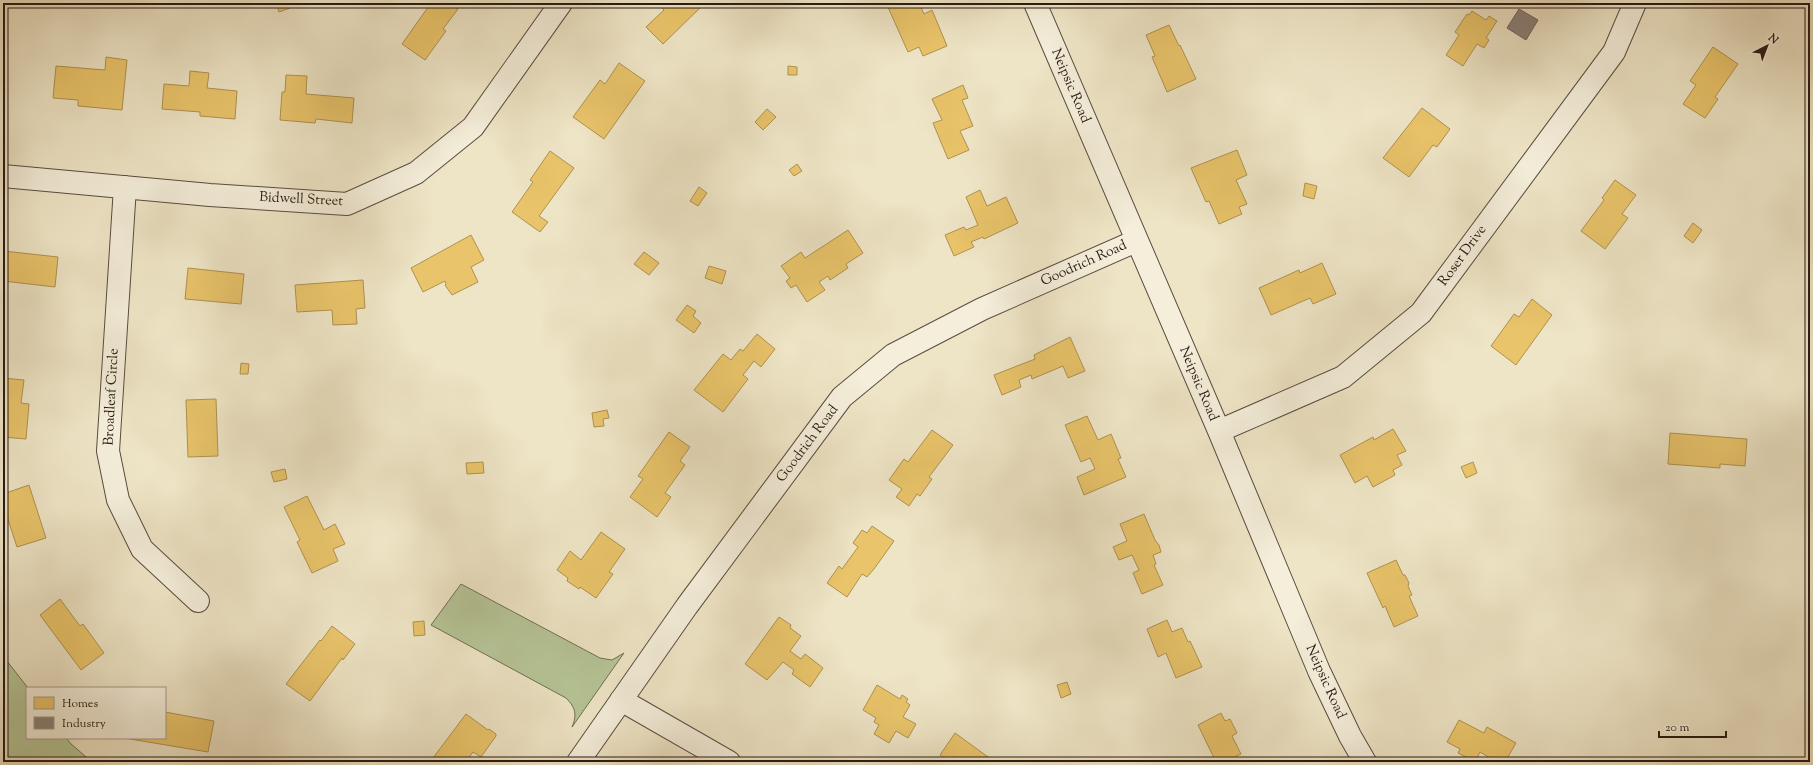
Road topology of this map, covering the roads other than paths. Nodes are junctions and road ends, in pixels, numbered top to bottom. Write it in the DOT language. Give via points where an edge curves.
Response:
graph roads {
  1 [pos="561,3"];
  2 [pos="1035,3"];
  3 [pos="1635,3"];
  4 [pos="3,176"];
  5 [pos="125,187"];
  6 [pos="1136,241"];
  7 [pos="1219,432"];
  8 [pos="198,601"];
  9 [pos="621,700"];
  10 [pos="578,762"];
  11 [pos="729,762"];
  12 [pos="1365,762"];
  1 -- 5 [label="street, Bidwell Street" via="473,127 416,173 347,204"];
  2 -- 6 [label="street, Neipsic Road"];
  3 -- 7 [label="street, Roser Drive" via="1614,52 1421,312 1343,377"];
  4 -- 5 [label="street, Bidwell Street"];
  5 -- 8 [label="street, Broadleaf Circle" via="108,451 118,500 142,549"];
  6 -- 7 [label="street, Neipsic Road"];
  6 -- 9 [label="street, Goodrich Road" via="982,309 893,355 842,397 687,606"];
  7 -- 12 [label="street, Neipsic Road" via="1319,671"];
  9 -- 10 [label="street, Goodrich Road"];
  9 -- 11 [label="street"];
}
